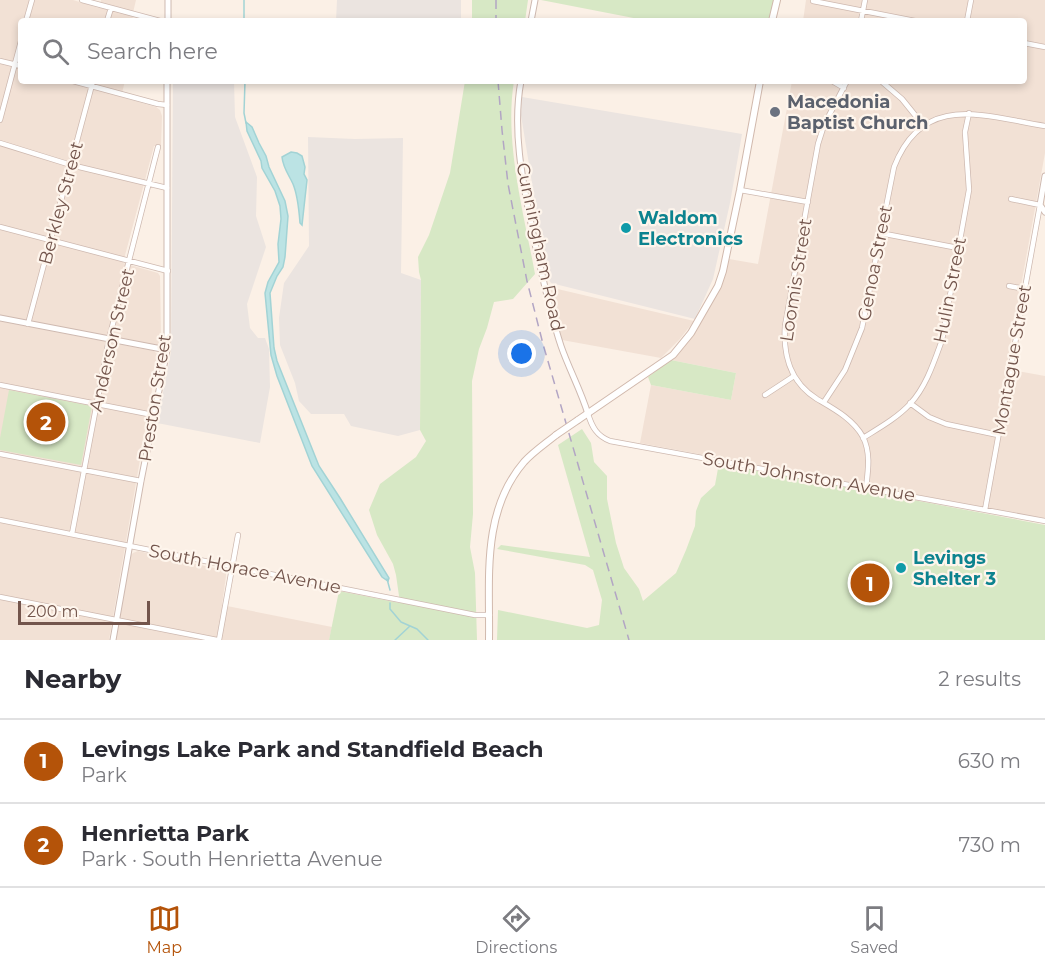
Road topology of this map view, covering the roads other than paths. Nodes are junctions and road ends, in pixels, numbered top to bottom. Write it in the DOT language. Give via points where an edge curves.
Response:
graph roads {
  1 [pos="32,0"];
  2 [pos="82,0"];
  3 [pos="168,0"];
  4 [pos="535,0"];
  5 [pos="777,0"];
  6 [pos="865,0"];
  7 [pos="971,0"];
  8 [pos="813,1"];
  9 [pos="111,8"];
  10 [pos="863,10"];
  11 [pos="27,18"];
  12 [pos="109,18"];
  13 [pos="149,18"];
  14 [pos="168,18"];
  15 [pos="532,18"];
  16 [pos="773,18"];
  17 [pos="862,18"];
  18 [pos="901,18"];
  19 [pos="968,18"];
  20 [pos="1027,44"];
  21 [pos="1045,47"];
  22 [pos="18,52"];
  23 [pos="0,61"];
  24 [pos="15,64"];
  25 [pos="18,65"];
  26 [pos="92,84"];
  27 [pos="167,84"];
  28 [pos="520,84"];
  29 [pos="759,84"];
  30 [pos="837,84"];
  31 [pos="846,84"];
  32 [pos="884,84"];
  33 [pos="844,88"];
  34 [pos="167,105"];
  35 [pos="969,113"];
  36 [pos="0,120"];
  37 [pos="923,125"];
  38 [pos="1045,126"];
  39 [pos="0,143"];
  40 [pos="158,147"];
  41 [pos="71,165"];
  42 [pos="1045,176"];
  43 [pos="148,184"];
  44 [pos="167,188"];
  45 [pos="740,190"];
  46 [pos="1011,199"];
  47 [pos="808,202"];
  48 [pos="1040,205"];
  49 [pos="1045,212"];
  50 [pos="0,227"];
  51 [pos="880,232"];
  52 [pos="51,241"];
  53 [pos="958,248"];
  54 [pos="129,261"];
  55 [pos="168,271"];
  56 [pos="1009,286"];
  57 [pos="1025,289"];
  58 [pos="0,318"];
  59 [pos="28,324"];
  60 [pos="109,339"];
  61 [pos="167,350"];
  62 [pos="794,376"];
  63 [pos="0,385"];
  64 [pos="765,395"];
  65 [pos="824,402"];
  66 [pos="96,404"];
  67 [pos="910,404"];
  68 [pos="588,414"];
  69 [pos="153,415"];
  70 [pos="998,435"];
  71 [pos="863,438"];
  72 [pos="0,454"];
  73 [pos="85,470"];
  74 [pos="141,481"];
  75 [pos="866,488"];
  76 [pos="985,510"];
  77 [pos="1045,513"];
  78 [pos="0,520"];
  79 [pos="1044,521"];
  80 [pos="72,534"];
  81 [pos="238,535"];
  82 [pos="130,546"];
  83 [pos="233,567"];
  84 [pos="0,597"];
  85 [pos="490,615"];
  86 [pos="116,620"];
  87 [pos="113,640"];
  88 [pos="218,640"];
  89 [pos="489,640"];
  1 -- 11 [label="street"];
  2 -- 9 [label="street"];
  3 -- 14 [label="street"];
  4 -- 15 [label="street"];
  5 -- 16 [label="main road"];
  6 -- 10 [label="street"];
  7 -- 19 [label="street"];
  8 -- 10 [label="street"];
  9 -- 12 [label="street"];
  9 -- 13 [label="street"];
  10 -- 17 [label="street"];
  10 -- 18 [label="street"];
  20 -- 21 [label="street"];
  22 -- 24 [label="street"];
  23 -- 24 [label="street"];
  24 -- 25 [label="street"];
  24 -- 36 [label="street"];
  26 -- 34 [label="street"];
  26 -- 41 [label="street, Berkley Street"];
  27 -- 34 [label="street, Preston Street"];
  28 -- 68 [label="street, Cunningham Road" via="517,126 530,220 561,346"];
  29 -- 45 [label="main road"];
  30 -- 33 [label="street"];
  31 -- 33 [label="street, Loomis Street"];
  32 -- 37 [label="street"];
  33 -- 47 [label="street, Loomis Street" via="824,125"];
  34 -- 44 [label="street, Preston Street"];
  35 -- 37 [label="street" via="945,115"];
  35 -- 38 [label="street"];
  35 -- 53 [label="street, Hulin Street" via="969,190"];
  37 -- 51 [label="street, Genoa Street" via="898,154"];
  39 -- 41 [label="street"];
  40 -- 43 [label="street, Anderson Street"];
  41 -- 43 [label="street"];
  41 -- 52 [label="street, Berkley Street"];
  42 -- 48 [label="street, Montague Street"];
  43 -- 44 [label="street"];
  43 -- 54 [label="street, Anderson Street"];
  44 -- 55 [label="street, Preston Street"];
  45 -- 47 [label="street"];
  45 -- 68 [label="main road" via="718,286 691,333 668,359"];
  46 -- 48 [label="street"];
  47 -- 62 [label="street, Loomis Street" via="784,335 787,361"];
  48 -- 49 [label="street"];
  48 -- 57 [label="street, Montague Street"];
  50 -- 52 [label="street"];
  51 -- 53 [label="street"];
  51 -- 65 [label="street, Genoa Street" via="862,328 845,370"];
  52 -- 54 [label="street"];
  52 -- 59 [label="street, Berkley Street"];
  53 -- 67 [label="street, Hulin Street" via="942,340 934,364"];
  54 -- 55 [label="street"];
  54 -- 60 [label="street, Anderson Street"];
  55 -- 61 [label="street, Preston Street"];
  56 -- 57 [label="street"];
  57 -- 70 [label="street, Montague Street"];
  58 -- 59 [label="street"];
  59 -- 60 [label="street"];
  60 -- 61 [label="street"];
  60 -- 66 [label="street, Anderson Street"];
  61 -- 69 [label="street, Preston Street"];
  62 -- 64 [label="street"];
  62 -- 65 [label="street, Loomis Street"];
  63 -- 66 [label="street"];
  65 -- 71 [label="street, Loomis Street" via="851,422"];
  66 -- 69 [label="street"];
  66 -- 73 [label="street, Anderson Street"];
  67 -- 70 [label="street" via="946,424"];
  67 -- 71 [label="street, Hulin Street"];
  68 -- 75 [label="street, South Johnston Avenue" via="594,430 610,441"];
  68 -- 85 [label="main road, bridge" via="535,451 507,487 493,524"];
  69 -- 74 [label="street, Preston Street"];
  70 -- 76 [label="street, Montague Street"];
  71 -- 75 [label="street" via="869,465"];
  72 -- 73 [label="street"];
  73 -- 74 [label="street"];
  73 -- 80 [label="street, Anderson Street"];
  74 -- 82 [label="street, Preston Street"];
  75 -- 76 [label="street, South Johnston Avenue"];
  76 -- 79 [label="street, South Johnston Avenue"];
  77 -- 79 [label="street"];
  78 -- 80 [label="street, South Horace Avenue"];
  80 -- 82 [label="street, South Horace Avenue"];
  81 -- 83 [label="street"];
  82 -- 83 [label="street, South Horace Avenue"];
  82 -- 86 [label="street, Preston Street"];
  83 -- 85 [label="street, South Horace Avenue"];
  83 -- 88 [label="street"];
  84 -- 86 [label="street"];
  85 -- 89 [label="main road"];
  86 -- 87 [label="street, Preston Street"];
  86 -- 88 [label="street"];
}
